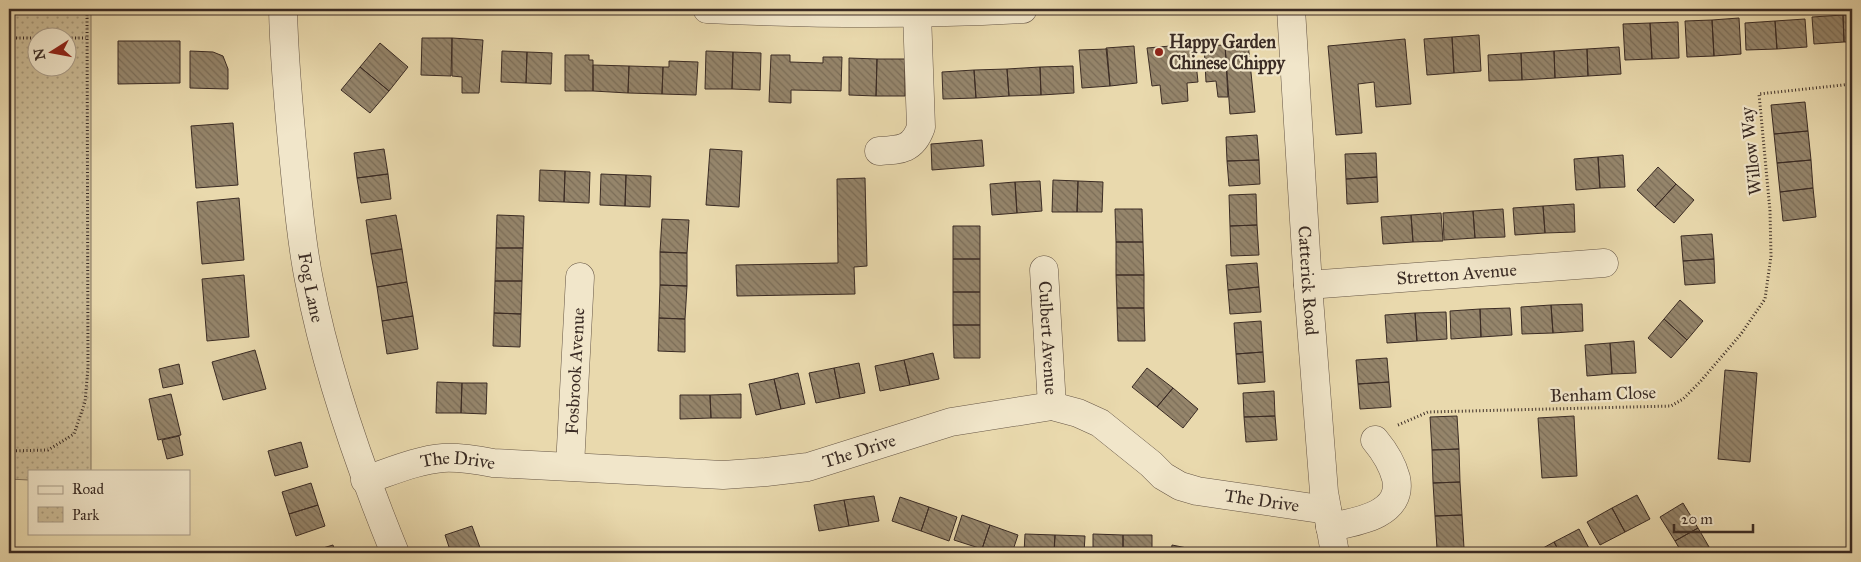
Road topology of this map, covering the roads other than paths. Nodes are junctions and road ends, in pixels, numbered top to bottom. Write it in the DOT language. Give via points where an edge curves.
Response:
graph roads {
  1 [pos="283,9"];
  2 [pos="707,9"];
  3 [pos="1023,9"];
  4 [pos="1291,9"];
  5 [pos="917,13"];
  6 [pos="879,151"];
  7 [pos="1604,263"];
  8 [pos="1044,270"];
  9 [pos="580,276"];
  10 [pos="1308,285"];
  11 [pos="1052,406"];
  12 [pos="1385,433"];
  13 [pos="570,466"];
  14 [pos="365,480"];
  15 [pos="1331,530"];
  16 [pos="395,553"];
  1 -- 14 [label="street, Fog Lane" via="284,57 302,242 334,381"];
  2 -- 5 [label="street"];
  3 -- 5 [label="street"];
  4 -- 10 [label="street, Catterick Road"];
  5 -- 6 [label="street" via="921,127 917,137 906,148"];
  7 -- 10 [label="street, Stretton Avenue"];
  8 -- 11 [label="street, Culbert Avenue"];
  9 -- 13 [label="street, Fosbrook Avenue"];
  10 -- 15 [label="street, Catterick Road" via="1324,492"];
  11 -- 13 [label="street, The Drive" via="951,422 808,467 722,475"];
  11 -- 15 [label="street, The Drive" via="1100,423 1163,476 1180,486"];
  12 -- 15 [label="street" via="1397,485 1396,497 1381,512"];
  13 -- 14 [label="street, The Drive" via="443,458"];
  14 -- 16 [label="street, Fog Lane"];
}
